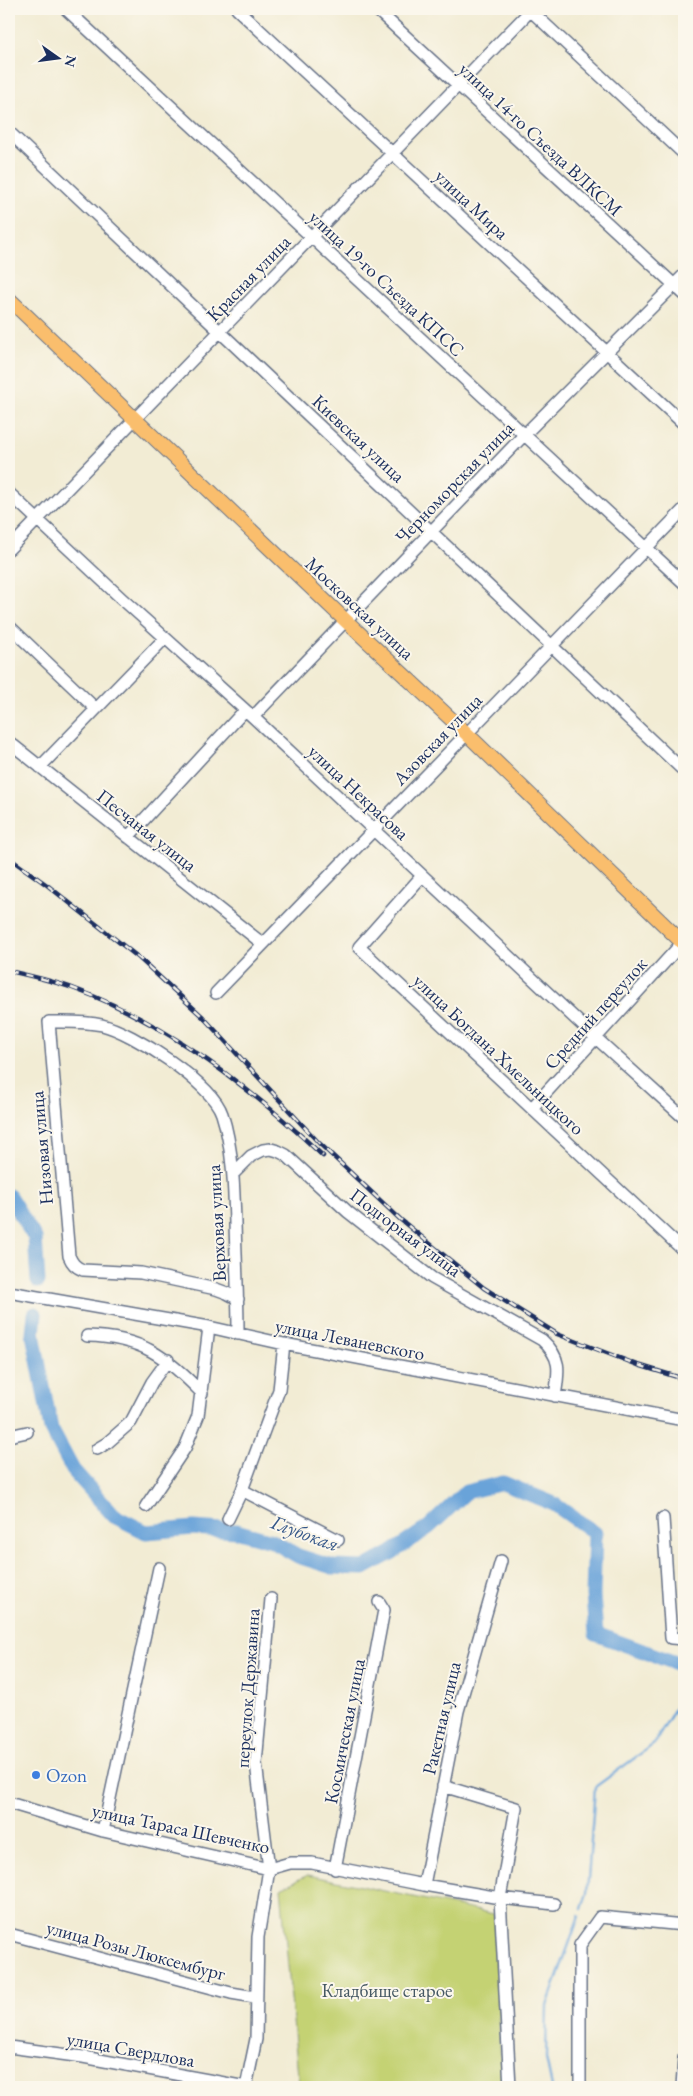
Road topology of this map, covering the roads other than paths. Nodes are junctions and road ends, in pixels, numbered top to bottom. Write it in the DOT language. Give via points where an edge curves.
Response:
graph roads {
  1 [pos="66,9"];
  2 [pos="237,9"];
  3 [pos="376,9"];
  4 [pos="531,9"];
  5 [pos="457,86"];
  6 [pos="9,132"];
  7 [pos="392,153"];
  8 [pos="684,154"];
  9 [pos="312,237"];
  10 [pos="684,275"];
  11 [pos="674,285"];
  12 [pos="684,294"];
  13 [pos="9,299"];
  14 [pos="221,332"];
  15 [pos="607,352"];
  16 [pos="135,419"];
  17 [pos="684,424"];
  18 [pos="525,434"];
  19 [pos="9,493"];
  20 [pos="684,510"];
  21 [pos="38,520"];
  22 [pos="431,531"];
  23 [pos="647,548"];
  24 [pos="9,549"];
  25 [pos="684,583"];
  26 [pos="345,620"];
  27 [pos="9,626"];
  28 [pos="165,638"];
  29 [pos="552,645"];
  30 [pos="96,709"];
  31 [pos="249,714"];
  32 [pos="466,733"];
  33 [pos="9,742"];
  34 [pos="40,767"];
  35 [pos="684,771"];
  36 [pos="374,830"];
  37 [pos="128,837"];
  38 [pos="422,876"];
  39 [pos="684,942"];
  40 [pos="263,944"];
  41 [pos="216,993"];
  42 [pos="48,1022"];
  43 [pos="596,1038"];
  44 [pos="532,1108"];
  45 [pos="684,1118"];
  46 [pos="233,1174"];
  47 [pos="684,1251"];
  48 [pos="9,1292"];
  49 [pos="238,1299"];
  50 [pos="209,1327"];
  51 [pos="238,1334"];
  52 [pos="87,1336"];
  53 [pos="284,1344"];
  54 [pos="168,1360"];
  55 [pos="202,1393"];
  56 [pos="555,1396"];
  57 [pos="684,1420"];
  58 [pos="27,1432"];
  59 [pos="9,1436"];
  60 [pos="97,1449"];
  61 [pos="242,1490"];
  62 [pos="146,1506"];
  63 [pos="663,1518"];
  64 [pos="228,1519"];
  65 [pos="338,1540"];
  66 [pos="501,1561"];
  67 [pos="159,1568"];
  68 [pos="271,1599"];
  69 [pos="379,1602"];
  70 [pos="684,1639"];
  71 [pos="443,1786"];
  72 [pos="9,1803"];
  73 [pos="103,1831"];
  74 [pos="269,1868"];
  75 [pos="336,1869"];
  76 [pos="424,1885"];
  77 [pos="500,1898"];
  78 [pos="554,1904"];
  79 [pos="684,1925"];
  80 [pos="9,1934"];
  81 [pos="255,1997"];
  82 [pos="9,2047"];
  83 [pos="684,2058"];
  84 [pos="684,2072"];
  85 [pos="246,2087"];
  86 [pos="510,2087"];
  87 [pos="580,2087"];
  88 [pos="682,2087"];
  1 -- 9 [label="street, улица 19-го Съезда КПСС"];
  2 -- 7 [label="street, улица Мира"];
  3 -- 5 [label="street, улица 14-го Съезда ВЛКСМ"];
  4 -- 5 [label="street, Красная улица"];
  4 -- 8 [label="street"];
  5 -- 7 [label="street, Красная улица"];
  5 -- 11 [label="street, улица 14-го Съезда ВЛКСМ"];
  6 -- 14 [label="street, Киевская улица"];
  7 -- 9 [label="street, Красная улица"];
  7 -- 15 [label="street, улица Мира"];
  9 -- 14 [label="street, Красная улица"];
  9 -- 18 [label="street, улица 19-го Съезда КПСС"];
  10 -- 11 [label="street, Черноморская улица"];
  11 -- 12 [label="street, улица 14-го Съезда ВЛКСМ"];
  11 -- 15 [label="street, Черноморская улица"];
  13 -- 16 [label="main road, Московская улица"];
  14 -- 16 [label="street, Красная улица"];
  14 -- 22 [label="street, Киевская улица"];
  15 -- 17 [label="street, улица Мира"];
  15 -- 18 [label="street, Черноморская улица"];
  16 -- 21 [label="street, Красная улица"];
  16 -- 26 [label="main road, Московская улица"];
  18 -- 22 [label="street, Черноморская улица"];
  18 -- 23 [label="street, улица 19-го Съезда КПСС"];
  19 -- 21 [label="street, улица Некрасова"];
  20 -- 23 [label="street, Азовская улица"];
  21 -- 24 [label="street, Красная улица"];
  21 -- 28 [label="street, улица Некрасова"];
  22 -- 26 [label="street, Черноморская улица"];
  22 -- 29 [label="street, Киевская улица"];
  23 -- 25 [label="street, улица 19-го Съезда КПСС"];
  23 -- 29 [label="street, Азовская улица"];
  26 -- 31 [label="street, Черноморская улица"];
  26 -- 32 [label="main road, Московская улица"];
  27 -- 30 [label="street"];
  28 -- 30 [label="street"];
  28 -- 31 [label="street, улица Некрасова"];
  29 -- 32 [label="street, Азовская улица"];
  29 -- 35 [label="street, Киевская улица"];
  30 -- 34 [label="street"];
  31 -- 36 [label="street, улица Некрасова"];
  31 -- 37 [label="street, Черноморская улица"];
  32 -- 36 [label="street, Азовская улица"];
  32 -- 39 [label="main road, Московская улица"];
  33 -- 34 [label="street, Песчаная улица"];
  34 -- 37 [label="street, Песчаная улица"];
  36 -- 38 [label="street, улица Некрасова"];
  36 -- 40 [label="street, Азовская улица"];
  37 -- 40 [label="street, Песчаная улица"];
  38 -- 43 [label="street, улица Некрасова"];
  38 -- 44 [label="street, улица Богдана Хмельницкого" via="359,947"];
  39 -- 43 [label="street, Средний переулок"];
  40 -- 41 [label="street, Азовская улица"];
  42 -- 46 [label="street, Верховая улица" via="103,1025 138,1040 187,1073 222,1112"];
  42 -- 49 [label="street, Низовая улица" via="69,1256 77,1268 141,1273 227,1292"];
  43 -- 44 [label="street, Средний переулок"];
  43 -- 45 [label="street, улица Некрасова"];
  44 -- 47 [label="street, улица Богдана Хмельницкого"];
  46 -- 49 [label="street, Верховая улица"];
  46 -- 56 [label="street, Подгорная улица" via="251,1156 263,1150 271,1149 286,1155 348,1212 432,1278 546,1344 558,1362"];
  48 -- 50 [label="street, улица Леваневского"];
  49 -- 51 [label="street, Верховая улица"];
  50 -- 51 [label="street, улица Леваневского"];
  50 -- 55 [label="street"];
  51 -- 53 [label="street, улица Леваневского"];
  52 -- 54 [label="street" via="129,1341"];
  53 -- 56 [label="street, улица Леваневского"];
  53 -- 61 [label="street" via="279,1390"];
  54 -- 55 [label="street"];
  54 -- 60 [label="street" via="130,1422"];
  55 -- 62 [label="street" via="198,1416 185,1448"];
  56 -- 57 [label="street, улица Леваневского"];
  58 -- 59 [label="street"];
  61 -- 64 [label="street"];
  61 -- 65 [label="street"];
  63 -- 70 [label="street" via="671,1638"];
  66 -- 71 [label="street, Ракетная улица" via="458,1710"];
  67 -- 73 [label="street"];
  68 -- 74 [label="street, переулок Державина" via="256,1763"];
  69 -- 75 [label="street, Космическая улица" via="384,1610"];
  71 -- 76 [label="street, Ракетная улица"];
  71 -- 77 [label="street" via="516,1808"];
  72 -- 73 [label="street, улица Тараса Шевченко"];
  73 -- 74 [label="street, улица Тараса Шевченко"];
  74 -- 75 [label="street, улица Тараса Шевченко" via="300,1862"];
  74 -- 81 [label="street, переулок Державина" via="258,1938"];
  75 -- 76 [label="street, улица Тараса Шевченко"];
  76 -- 77 [label="street, улица Тараса Шевченко"];
  77 -- 78 [label="street, улица Тараса Шевченко"];
  77 -- 86 [label="street"];
  79 -- 87 [label="street" via="600,1917 580,1945"];
  80 -- 81 [label="street, улица Розы Люксембург"];
  81 -- 85 [label="street, переулок Державина" via="256,2039"];
  82 -- 85 [label="street, улица Свердлова" via="84,2057"];
  83 -- 84 [label="street"];
  84 -- 88 [label="street"];
}
